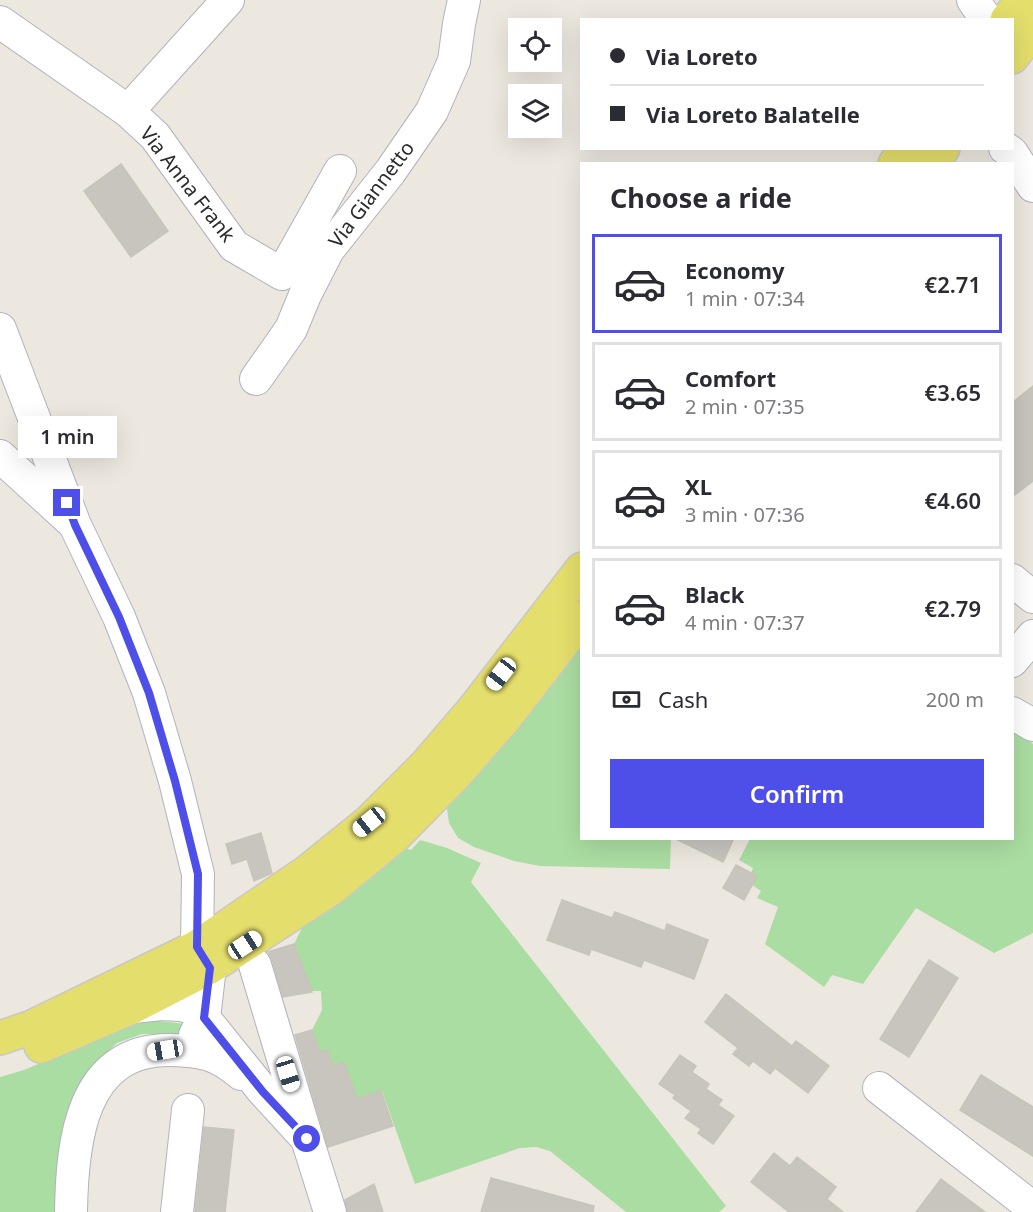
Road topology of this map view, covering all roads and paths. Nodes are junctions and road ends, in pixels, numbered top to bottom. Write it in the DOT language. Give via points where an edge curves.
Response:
graph roads {
  1 [pos="228,0"];
  2 [pos="464,0"];
  3 [pos="973,0"];
  4 [pos="1022,0"];
  5 [pos="986,18"];
  6 [pos="1008,18"];
  7 [pos="0,22"];
  8 [pos="1033,30"];
  9 [pos="1014,54"];
  10 [pos="128,111"];
  11 [pos="1008,150"];
  12 [pos="340,171"];
  13 [pos="1033,186"];
  14 [pos="282,274"];
  15 [pos="305,295"];
  16 [pos="0,329"];
  17 [pos="256,379"];
  18 [pos="0,456"];
  19 [pos="75,525"];
  20 [pos="580,572"];
  21 [pos="1014,582"];
  22 [pos="1033,597"];
  23 [pos="580,621"];
  24 [pos="1033,636"];
  25 [pos="1014,659"];
  26 [pos="1014,714"];
  27 [pos="1033,725"];
  28 [pos="204,957"];
  29 [pos="255,965"];
  30 [pos="132,1007"];
  31 [pos="204,1018"];
  32 [pos="0,1038"];
  33 [pos="185,1051"];
  34 [pos="0,1061"];
  35 [pos="879,1088"];
  36 [pos="263,1092"];
  37 [pos="188,1110"];
  38 [pos="307,1139"];
  39 [pos="1033,1208"];
  40 [pos="71,1212"];
  41 [pos="177,1212"];
  42 [pos="330,1212"];
  1 -- 10 [label="street"];
  2 -- 15 [label="street, Via Giannetto" via="454,61 432,111 328,250"];
  3 -- 5 [label="street"];
  4 -- 6 [label="main road"];
  7 -- 10 [label="street, Via Anna Frank"];
  8 -- 9 [label="main road"];
  10 -- 14 [label="street, Via Anna Frank" via="155,136 234,246"];
  11 -- 13 [label="street"];
  12 -- 14 [label="street"];
  14 -- 15 [label="street, Via Anna Frank"];
  15 -- 17 [label="street, Via Giannetto" via="291,329"];
  16 -- 19 [label="street"];
  18 -- 19 [label="street"];
  19 -- 28 [label="street" via="145,682 175,781 198,874"];
  20 -- 28 [label="main road" via="474,710 426,765 369,822"];
  21 -- 22 [label="street"];
  23 -- 28 [label="main road" via="483,743 396,835 332,888"];
  24 -- 25 [label="street"];
  26 -- 27 [label="street"];
  28 -- 30 [label="main road"];
  28 -- 31 [label="street"];
  28 -- 32 [label="main road"];
  29 -- 38 [label="street"];
  30 -- 31 [label="street" via="181,1005"];
  30 -- 34 [label="main road"];
  31 -- 33 [label="street"];
  31 -- 36 [label="street"];
  33 -- 36 [label="street" via="213,1054"];
  33 -- 40 [label="street" via="137,1055 117,1065 98,1083 77,1138"];
  35 -- 39 [label="street"];
  36 -- 38 [label="street"];
  37 -- 41 [label="street"];
  38 -- 42 [label="street"];
}
